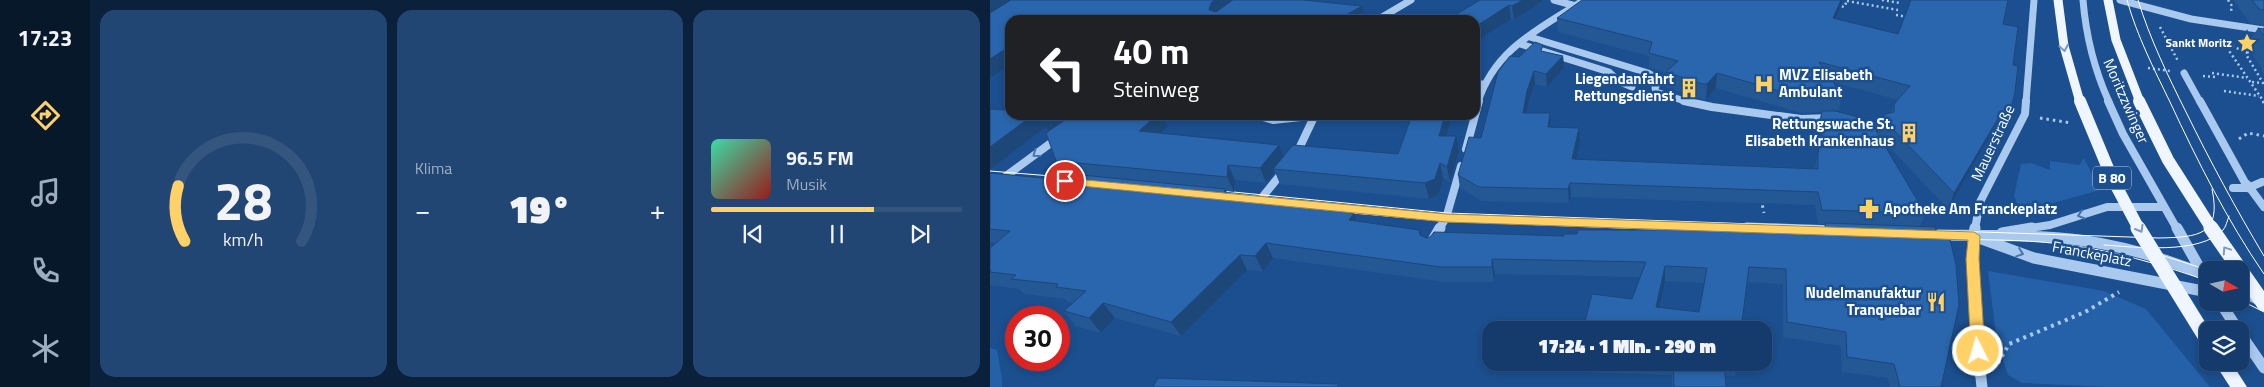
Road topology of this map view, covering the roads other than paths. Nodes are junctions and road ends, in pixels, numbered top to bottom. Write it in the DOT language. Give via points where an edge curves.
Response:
graph roads {
  1 [pos="1410,0"];
  2 [pos="1554,0"];
  3 [pos="1584,0"];
  4 [pos="2034,0"];
  5 [pos="2058,0"];
  6 [pos="2083,0"];
  7 [pos="2108,0"];
  8 [pos="2120,0"];
  9 [pos="1576,6"];
  10 [pos="1385,15"];
  11 [pos="2264,30"];
  12 [pos="1530,37"];
  13 [pos="1520,44"];
  14 [pos="2184,73"];
  15 [pos="1480,84"];
  16 [pos="1485,84"];
  17 [pos="1632,87"];
  18 [pos="1480,101"];
  19 [pos="1837,117"];
  20 [pos="1315,120"];
  21 [pos="1475,120"];
  22 [pos="1066,132"];
  23 [pos="2241,168"];
  24 [pos="1026,178"];
  25 [pos="2262,182"];
  26 [pos="2233,188"];
  27 [pos="2248,188"];
  28 [pos="1211,195"];
  29 [pos="1260,200"];
  30 [pos="2164,207"];
  31 [pos="2264,207"];
  32 [pos="1446,218"];
  33 [pos="1845,231"];
  34 [pos="1924,234"];
  35 [pos="1974,236"];
  36 [pos="1430,246"];
  37 [pos="2199,265"];
  38 [pos="2199,274"];
  39 [pos="2199,290"];
  40 [pos="2249,295"];
  41 [pos="2264,303"];
  42 [pos="2199,326"];
  43 [pos="2249,346"];
  44 [pos="2264,368"];
  45 [pos="2228,371"];
  46 [pos="1982,387"];
  47 [pos="2239,387"];
  1 -- 10 [label="street"];
  2 -- 9 [label="lane"];
  3 -- 9 [label="street"];
  4 -- 35 [label="street, Mauerstraße" via="2025,114 1980,202"];
  5 -- 42 [label="main road, B 80, one-way, bridge" via="2066,60 2082,113 2122,198"];
  6 -- 30 [label="street, Moritzzwinger" via="2086,34 2096,73 2123,134"];
  41 -- 7 [label="main road, one-way, bridge" via="2191,196 2156,136 2121,59"];
  8 -- 11 [label="street" via="2211,23"];
  9 -- 12 [label="street"];
  12 -- 13 [label="street"];
  12 -- 19 [label="street" via="1648,74 1659,80 1656,92 1690,103 1801,119"];
  13 -- 16 [label="street" via="1494,66"];
  13 -- 17 [label="street" via="1609,72"];
  14 -- 27 [label="street"];
  15 -- 16 [label="street"];
  16 -- 18 [label="street"];
  20 -- 29 [label="street" via="1301,148"];
  21 -- 32 [label="street"];
  22 -- 24 [label="street, one-way" via="1002,175"];
  23 -- 27 [label="street"];
  25 -- 27 [label="street"];
  26 -- 27 [label="street"];
  27 -- 31 [label="street"];
  28 -- 29 [label="street"];
  29 -- 32 [label="street"];
  30 -- 35 [label="street, Franckeplatz, one-way" via="2107,207 2050,225"];
  30 -- 37 [label="street"];
  32 -- 33 [label="street"];
  32 -- 36 [label="street"];
  34 -- 35 [label="street"];
  35 -- 38 [label="street" via="2095,242 2162,260"];
  35 -- 39 [label="street, Franckeplatz, one-way" via="2034,258"];
  35 -- 46 [label="street" via="1972,259"];
  40 -- 41 [label="lane"];
  43 -- 44 [label="street"];
  45 -- 47 [label="main road"];
}
